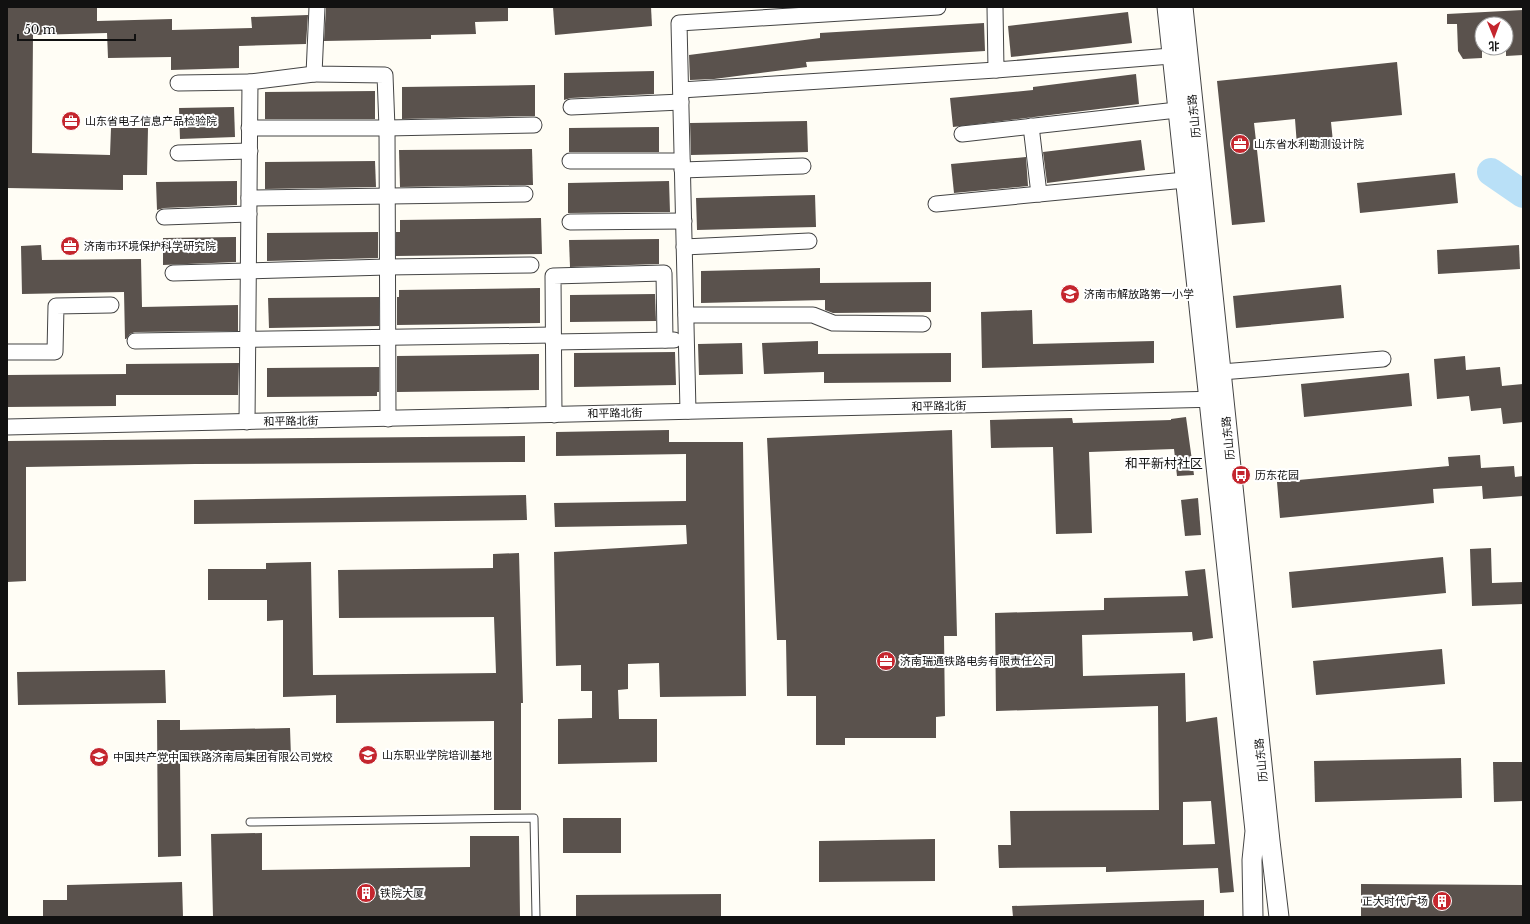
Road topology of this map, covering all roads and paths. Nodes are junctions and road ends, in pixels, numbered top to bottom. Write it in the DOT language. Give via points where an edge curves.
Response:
graph roads {
  1 [pos="317,7"];
  2 [pos="938,7"];
  3 [pos="995,7"];
  4 [pos="1167,7"];
  5 [pos="1183,7"];
  6 [pos="1171,56"];
  7 [pos="996,70"];
  8 [pos="314,74"];
  9 [pos="250,82"];
  10 [pos="178,83"];
  11 [pos="681,96"];
  12 [pos="571,107"];
  13 [pos="1177,110"];
  14 [pos="534,125"];
  15 [pos="1031,126"];
  16 [pos="249,128"];
  17 [pos="387,128"];
  18 [pos="962,134"];
  19 [pos="250,151"];
  20 [pos="178,153"];
  21 [pos="570,161"];
  22 [pos="682,165"];
  23 [pos="804,166"];
  24 [pos="1185,180"];
  25 [pos="525,194"];
  26 [pos="1039,194"];
  27 [pos="387,196"];
  28 [pos="249,198"];
  29 [pos="936,204"];
  30 [pos="249,214"];
  31 [pos="164,217"];
  32 [pos="684,221"];
  33 [pos="570,222"];
  34 [pos="809,241"];
  35 [pos="684,247"];
  36 [pos="531,265"];
  37 [pos="387,267"];
  38 [pos="248,271"];
  39 [pos="173,273"];
  40 [pos="111,305"];
  41 [pos="686,315"];
  42 [pos="923,324"];
  43 [pos="388,337"];
  44 [pos="553,338"];
  45 [pos="248,339"];
  46 [pos="665,340"];
  47 [pos="686,340"];
  48 [pos="134,341"];
  49 [pos="7,352"];
  50 [pos="1383,359"];
  51 [pos="1221,372"];
  52 [pos="1216,399"];
  53 [pos="688,412"];
  54 [pos="554,415"];
  55 [pos="388,418"];
  56 [pos="248,422"];
  57 [pos="7,427"];
  58 [pos="250,822"];
  59 [pos="536,917"];
  60 [pos="1253,917"];
  61 [pos="1279,917"];
  1 -- 8 [label="street"];
  2 -- 11 [label="street" via="680,23"];
  3 -- 7 [label="street"];
  4 -- 6 [label="street, 历山东路"];
  5 -- 51 [label="street, 历山东路"];
  6 -- 7 [label="street"];
  6 -- 13 [label="street, 历山东路"];
  7 -- 11 [label="street"];
  8 -- 9 [label="street"];
  8 -- 17 [label="street" via="385,75"];
  9 -- 10 [label="street"];
  9 -- 16 [label="street"];
  11 -- 12 [label="street"];
  11 -- 22 [label="street"];
  13 -- 15 [label="street"];
  13 -- 24 [label="street, 历山东路"];
  14 -- 17 [label="street"];
  15 -- 18 [label="street"];
  15 -- 26 [label="street"];
  16 -- 17 [label="street"];
  16 -- 19 [label="street"];
  17 -- 27 [label="street"];
  19 -- 20 [label="street"];
  19 -- 28 [label="street"];
  21 -- 22 [label="street"];
  22 -- 23 [label="street"];
  22 -- 32 [label="street"];
  24 -- 26 [label="street"];
  24 -- 52 [label="street, 历山东路"];
  25 -- 27 [label="street"];
  26 -- 29 [label="street"];
  27 -- 28 [label="street"];
  27 -- 37 [label="street"];
  28 -- 30 [label="street"];
  30 -- 31 [label="street"];
  30 -- 38 [label="street"];
  32 -- 33 [label="street"];
  32 -- 35 [label="street"];
  34 -- 35 [label="street"];
  35 -- 41 [label="street"];
  36 -- 37 [label="street"];
  37 -- 38 [label="street"];
  37 -- 43 [label="street"];
  38 -- 39 [label="street"];
  38 -- 45 [label="street"];
  40 -- 49 [label="street" via="56,306 55,352"];
  41 -- 42 [label="street" via="813,315 833,323"];
  41 -- 47 [label="street"];
  43 -- 44 [label="street"];
  43 -- 45 [label="street"];
  43 -- 55 [label="street"];
  44 -- 46 [label="street"];
  44 -- 46 [label="street" via="553,276 664,274"];
  44 -- 54 [label="street"];
  45 -- 48 [label="street"];
  45 -- 56 [label="street"];
  46 -- 47 [label="street"];
  47 -- 53 [label="street"];
  50 -- 51 [label="street"];
  51 -- 52 [label="street, 历山东路"];
  52 -- 53 [label="street, 和平路北街"];
  52 -- 60 [label="street, 历山东路" via="1255,831 1252,860"];
  52 -- 61 [label="street, 历山东路"];
  53 -- 54 [label="street, 和平路北街"];
  54 -- 55 [label="street, 和平路北街"];
  55 -- 56 [label="street, 和平路北街"];
  56 -- 57 [label="street, 和平路北街"];
  58 -- 59 [label="lane" via="534,818"];
}
